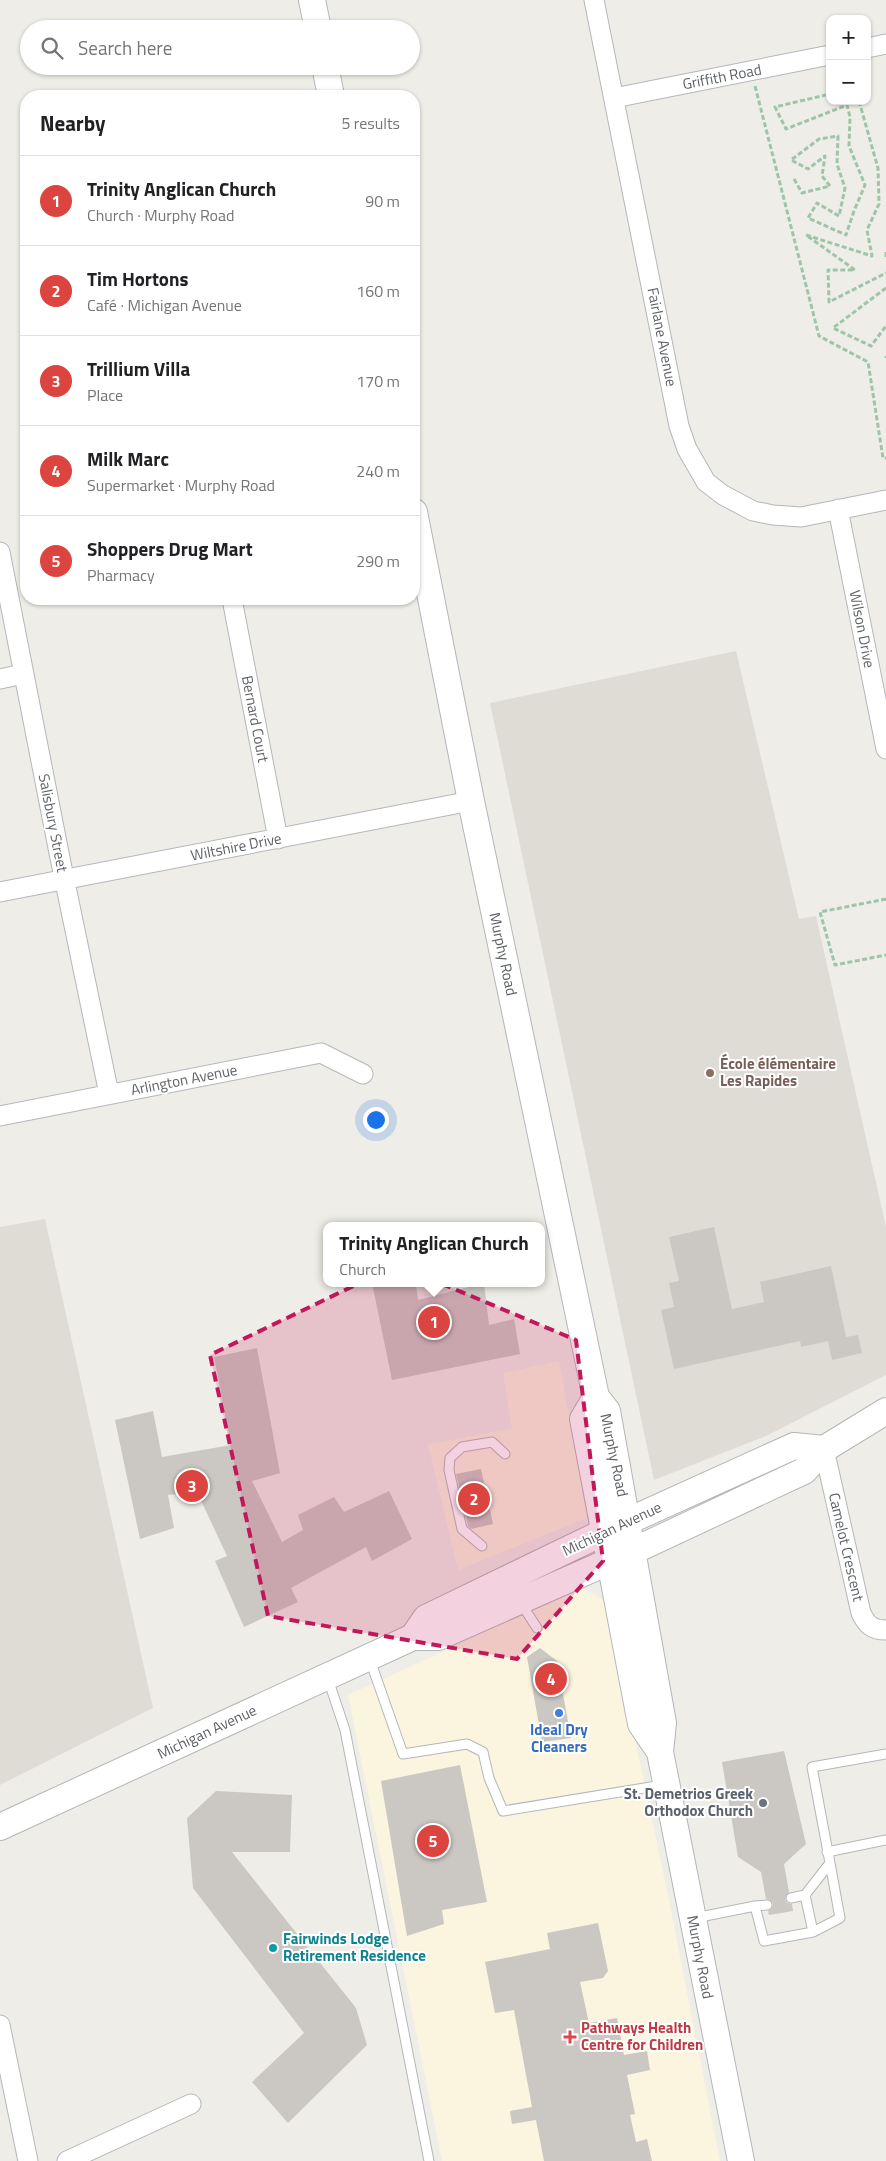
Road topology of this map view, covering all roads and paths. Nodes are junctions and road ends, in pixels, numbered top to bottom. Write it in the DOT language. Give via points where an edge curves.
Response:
graph roads {
  1 [pos="312,0"];
  2 [pos="594,0"];
  3 [pos="316,20"];
  4 [pos="886,44"];
  5 [pos="871,47"];
  6 [pos="826,56"];
  7 [pos="751,71"];
  8 [pos="327,75"];
  9 [pos="330,90"];
  10 [pos="826,95"];
  11 [pos="614,98"];
  12 [pos="845,105"];
  13 [pos="847,105"];
  14 [pos="860,105"];
  15 [pos="794,179"];
  16 [pos="886,252"];
  17 [pos="886,258"];
  18 [pos="886,273"];
  19 [pos="886,288"];
  20 [pos="886,326"];
  21 [pos="886,458"];
  22 [pos="886,500"];
  23 [pos="838,509"];
  24 [pos="420,542"];
  25 [pos="0,552"];
  26 [pos="233,605"];
  27 [pos="24,674"];
  28 [pos="0,679"];
  29 [pos="886,749"];
  30 [pos="471,801"];
  31 [pos="278,839"];
  32 [pos="64,880"];
  33 [pos="0,892"];
  34 [pos="886,899"];
  35 [pos="886,955"];
  36 [pos="363,1074"];
  37 [pos="109,1094"];
  38 [pos="0,1116"];
  39 [pos="596,1397"];
  40 [pos="886,1411"];
  41 [pos="824,1449"];
  42 [pos="505,1454"];
  43 [pos="628,1521"];
  44 [pos="604,1532"];
  45 [pos="482,1546"];
  46 [pos="621,1556"];
  47 [pos="520,1601"];
  48 [pos="537,1628"];
  49 [pos="886,1630"];
  50 [pos="413,1637"];
  51 [pos="369,1657"];
  52 [pos="328,1676"];
  53 [pos="886,1754"];
  54 [pos="666,1784"];
  55 [pos="0,1827"];
  56 [pos="886,1840"];
  57 [pos="827,1852"];
  58 [pos="830,1864"];
  59 [pos="805,1895"];
  60 [pos="791,1898"];
  61 [pos="767,1905"];
  62 [pos="755,1906"];
  63 [pos="692,1918"];
  64 [pos="813,1932"];
  65 [pos="0,2025"];
  66 [pos="191,2104"];
  67 [pos="28,2161"];
  68 [pos="67,2161"];
  69 [pos="429,2161"];
  70 [pos="741,2161"];
  1 -- 3 [label="street"];
  2 -- 11 [label="street, Fairlane Avenue"];
  4 -- 5 [label="street"];
  6 -- 7 [label="street, Griffith Road"];
  7 -- 11 [label="street, Griffith Road"];
  7 -- 21 [label="path" via="819,336 868,362 883,458"];
  8 -- 9 [label="street"];
  10 -- 12 [label="path" via="775,107 786,130"];
  11 -- 23 [label="street, Fairlane Avenue" via="679,426 687,449 706,482 753,510 773,516 801,517"];
  13 -- 15 [label="path" via="849,146 866,185 846,235 808,218 817,203 839,216 845,188 837,164 838,136 819,139 791,160 808,169 825,156 822,176 830,186 802,193"];
  14 -- 18 [label="path" via="878,168 879,204 867,230 872,256 806,236 855,270 828,270 829,302"];
  16 -- 17 [label="path"];
  19 -- 20 [label="path" via="833,328 871,346"];
  22 -- 23 [label="street, Fairlane Avenue"];
  23 -- 29 [label="street, Wilson Drive"];
  24 -- 30 [label="street, Murphy Road"];
  25 -- 27 [label="street, Salisbury Street"];
  26 -- 31 [label="street, Bernard Court"];
  27 -- 28 [label="street"];
  27 -- 32 [label="street, Salisbury Street"];
  30 -- 31 [label="street, Wiltshire Drive"];
  30 -- 39 [label="street, Murphy Road"];
  31 -- 32 [label="street, Wiltshire Drive"];
  32 -- 33 [label="street, Wiltshire Drive"];
  32 -- 37 [label="street, Salisbury Street"];
  34 -- 35 [label="path" via="820,912 835,964"];
  36 -- 37 [label="street, Arlington Avenue" via="321,1053"];
  37 -- 38 [label="street, Arlington Avenue"];
  39 -- 43 [label="street, Murphy Road" via="607,1411"];
  39 -- 44 [label="street, Murphy Road" via="583,1419"];
  40 -- 41 [label="street, Michigan Avenue"];
  41 -- 43 [label="street, Michigan Avenue" via="794,1446"];
  41 -- 46 [label="street, Michigan Avenue" via="804,1471"];
  41 -- 49 [label="street, Camelot Crescent" via="861,1613 866,1624 876,1630"];
  42 -- 45 [label="lane" via="492,1442 462,1447 450,1458 449,1470 462,1529"];
  43 -- 44 [label="street, Michigan Avenue"];
  43 -- 46 [label="street, Murphy Road"];
  44 -- 46 [label="street, Murphy Road"];
  44 -- 50 [label="street, Michigan Avenue" via="426,1618"];
  46 -- 47 [label="street, Michigan Avenue"];
  46 -- 54 [label="street, Murphy Road" via="641,1724 660,1752"];
  47 -- 48 [label="lane"];
  47 -- 50 [label="street, Michigan Avenue" via="438,1637"];
  50 -- 51 [label="street, Michigan Avenue"];
  51 -- 52 [label="street, Michigan Avenue"];
  51 -- 54 [label="lane" via="403,1754 467,1744 483,1752 489,1778 503,1811"];
  52 -- 55 [label="street, Michigan Avenue"];
  52 -- 69 [label="lane" via="345,1730"];
  53 -- 57 [label="lane" via="812,1767"];
  54 -- 63 [label="street, Murphy Road"];
  56 -- 57 [label="lane"];
  57 -- 58 [label="lane"];
  58 -- 59 [label="lane"];
  58 -- 64 [label="lane" via="840,1918"];
  59 -- 60 [label="lane"];
  59 -- 64 [label="lane"];
  61 -- 62 [label="lane"];
  62 -- 63 [label="lane"];
  62 -- 64 [label="lane" via="764,1941"];
  63 -- 70 [label="street, Murphy Road"];
  65 -- 67 [label="street"];
  66 -- 68 [label="street"];
}
